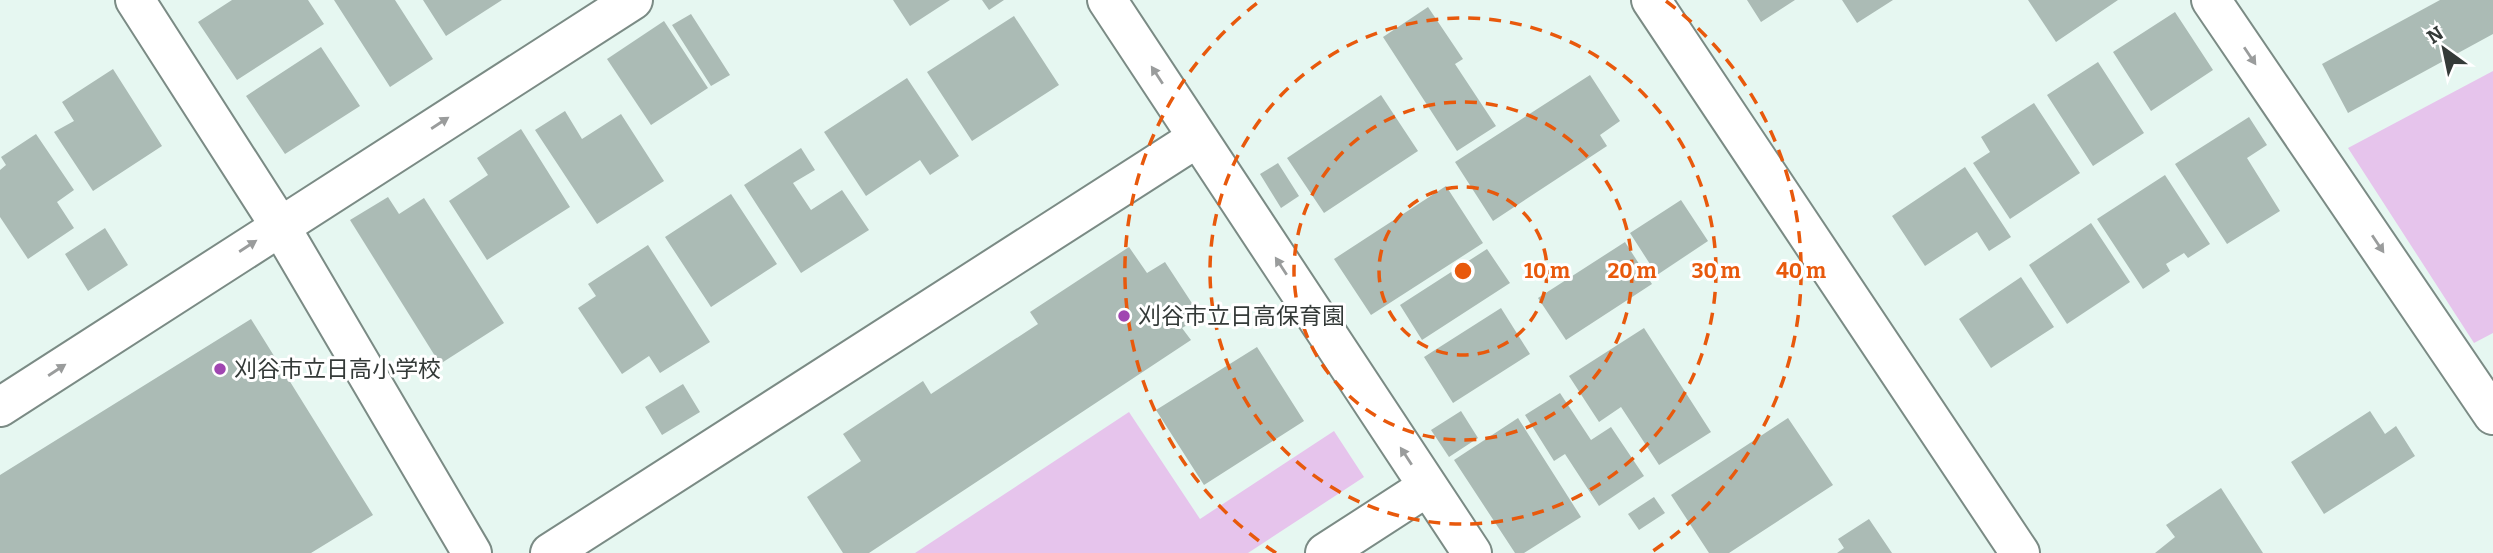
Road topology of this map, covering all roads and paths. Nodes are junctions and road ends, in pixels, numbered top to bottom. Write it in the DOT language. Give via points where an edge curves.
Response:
graph roads {
  1 [pos="135,0"];
  2 [pos="632,0"];
  3 [pos="1107,0"];
  4 [pos="1651,0"];
  5 [pos="2211,0"];
  6 [pos="1197,138"];
  7 [pos="280,226"];
  8 [pos="0,407"];
  9 [pos="2493,415"];
  10 [pos="1427,487"];
  11 [pos="472,553"];
  12 [pos="550,553"];
  13 [pos="1325,553"];
  14 [pos="1472,553"];
  15 [pos="2020,553"];
  1 -- 7 [label="street"];
  7 -- 2 [label="street, one-way"];
  6 -- 3 [label="street, one-way"];
  4 -- 15 [label="street"];
  5 -- 9 [label="street, one-way"];
  10 -- 6 [label="street, one-way"];
  6 -- 12 [label="street"];
  8 -- 7 [label="street, one-way"];
  7 -- 11 [label="street"];
  10 -- 13 [label="street"];
  10 -- 14 [label="street"];
}
